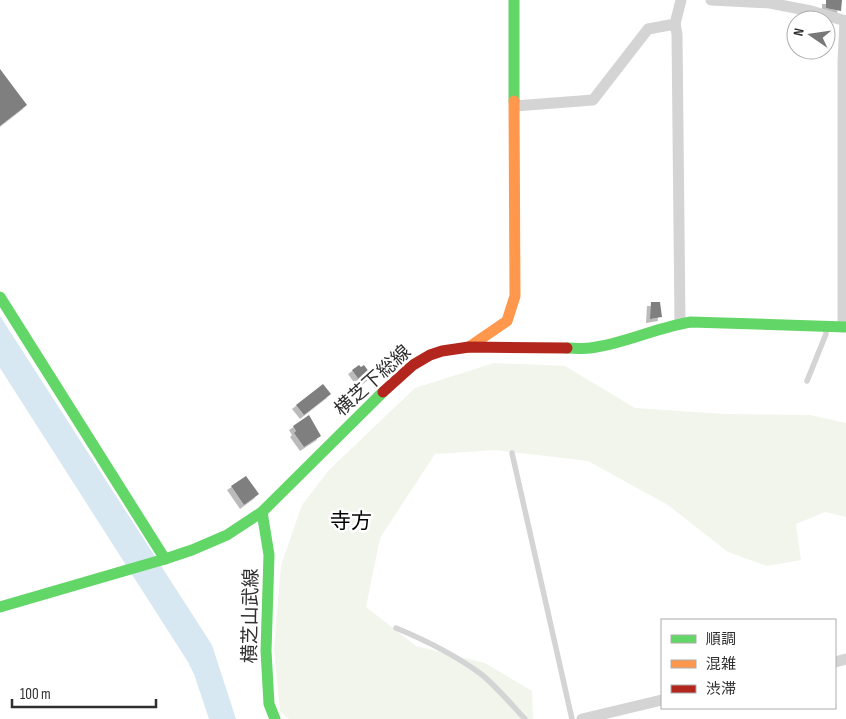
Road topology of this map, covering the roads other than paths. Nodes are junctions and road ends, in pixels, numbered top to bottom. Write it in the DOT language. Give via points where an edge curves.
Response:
graph roads {
  1 [pos="514,0"];
  2 [pos="680,0"];
  3 [pos="711,0"];
  4 [pos="750,2"];
  5 [pos="787,3"];
  6 [pos="846,21"];
  7 [pos="675,24"];
  8 [pos="515,106"];
  9 [pos="0,297"];
  10 [pos="680,324"];
  11 [pos="826,326"];
  12 [pos="844,327"];
  13 [pos="469,347"];
  14 [pos="807,381"];
  15 [pos="512,453"];
  16 [pos="262,512"];
  17 [pos="165,559"];
  18 [pos="0,607"];
  19 [pos="396,628"];
  20 [pos="661,700"];
  21 [pos="275,719"];
  22 [pos="525,719"];
  23 [pos="572,719"];
  24 [pos="582,719"];
  1 -- 8 [label="main road"];
  2 -- 7 [label="street"];
  3 -- 4 [label="street"];
  4 -- 5 [label="street"];
  5 -- 6 [label="street"];
  6 -- 12 [label="street" via="843,61"];
  7 -- 8 [label="street" via="648,29 593,100"];
  7 -- 10 [label="street"];
  8 -- 13 [label="main road" via="515,296 508,321"];
  9 -- 17 [label="main road"];
  10 -- 11 [label="main road, 横芝下総線"];
  10 -- 13 [label="main road, 横芝下総線" via="590,348"];
  11 -- 12 [label="main road, 横芝下総線"];
  11 -- 14 [label="lane" via="826,334"];
  13 -- 16 [label="main road, 横芝下総線" via="442,350 413,365"];
  15 -- 23 [label="lane"];
  16 -- 17 [label="main road, 横芝下総線" via="227,535"];
  16 -- 21 [label="main road, 横芝山武線" via="269,555 266,651 269,704"];
  17 -- 18 [label="main road, 横芝下総線"];
  19 -- 22 [label="lane" via="435,646 482,675"];
  20 -- 24 [label="street"];
}
